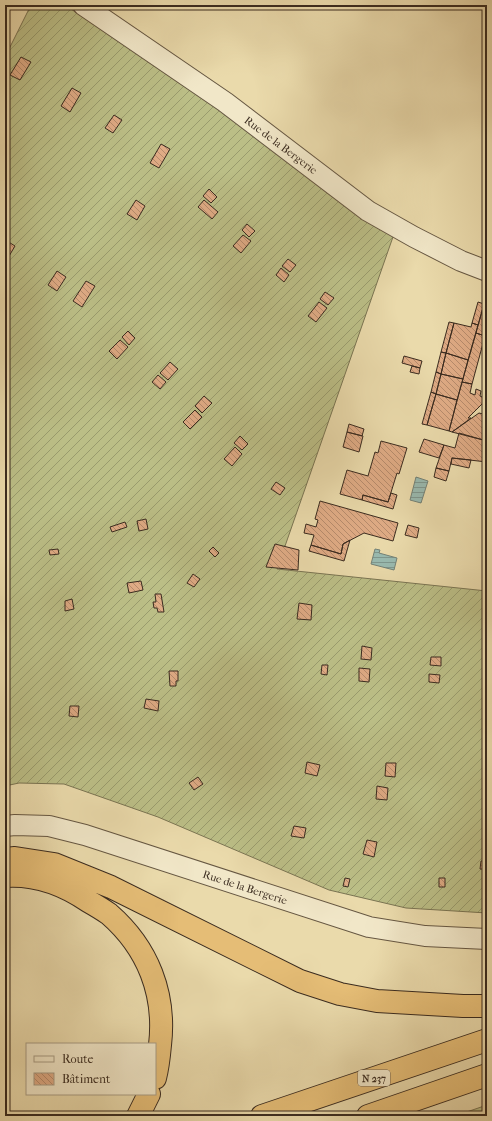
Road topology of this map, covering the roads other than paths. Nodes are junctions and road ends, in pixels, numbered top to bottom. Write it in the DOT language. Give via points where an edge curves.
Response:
graph roads {
  1 [pos="82,5"];
  2 [pos="487,271"];
  3 [pos="5,826"];
  4 [pos="5,858"];
  5 [pos="5,876"];
  6 [pos="487,939"];
  7 [pos="487,1006"];
  8 [pos="487,1040"];
  9 [pos="156,1074"];
  10 [pos="487,1075"];
  11 [pos="148,1095"];
  12 [pos="138,1116"];
  13 [pos="262,1116"];
  14 [pos="368,1116"];
  1 -- 2 [label="street, Rue de la Bergerie" via="226,102 368,211 461,261"];
  3 -- 6 [label="street, Rue de la Bergerie" via="49,826 85,835 369,927 425,936"];
  4 -- 7 [label="highway" via="61,867 111,887 300,981 340,994 377,1001"];
  5 -- 9 [label="highway" via="18,875 55,882 108,914 133,940 150,969 160,1000 162,1031"];
  8 -- 13 [label="highway, N 237"];
  10 -- 14 [label="highway"];
  11 -- 12 [label="highway"];
}
